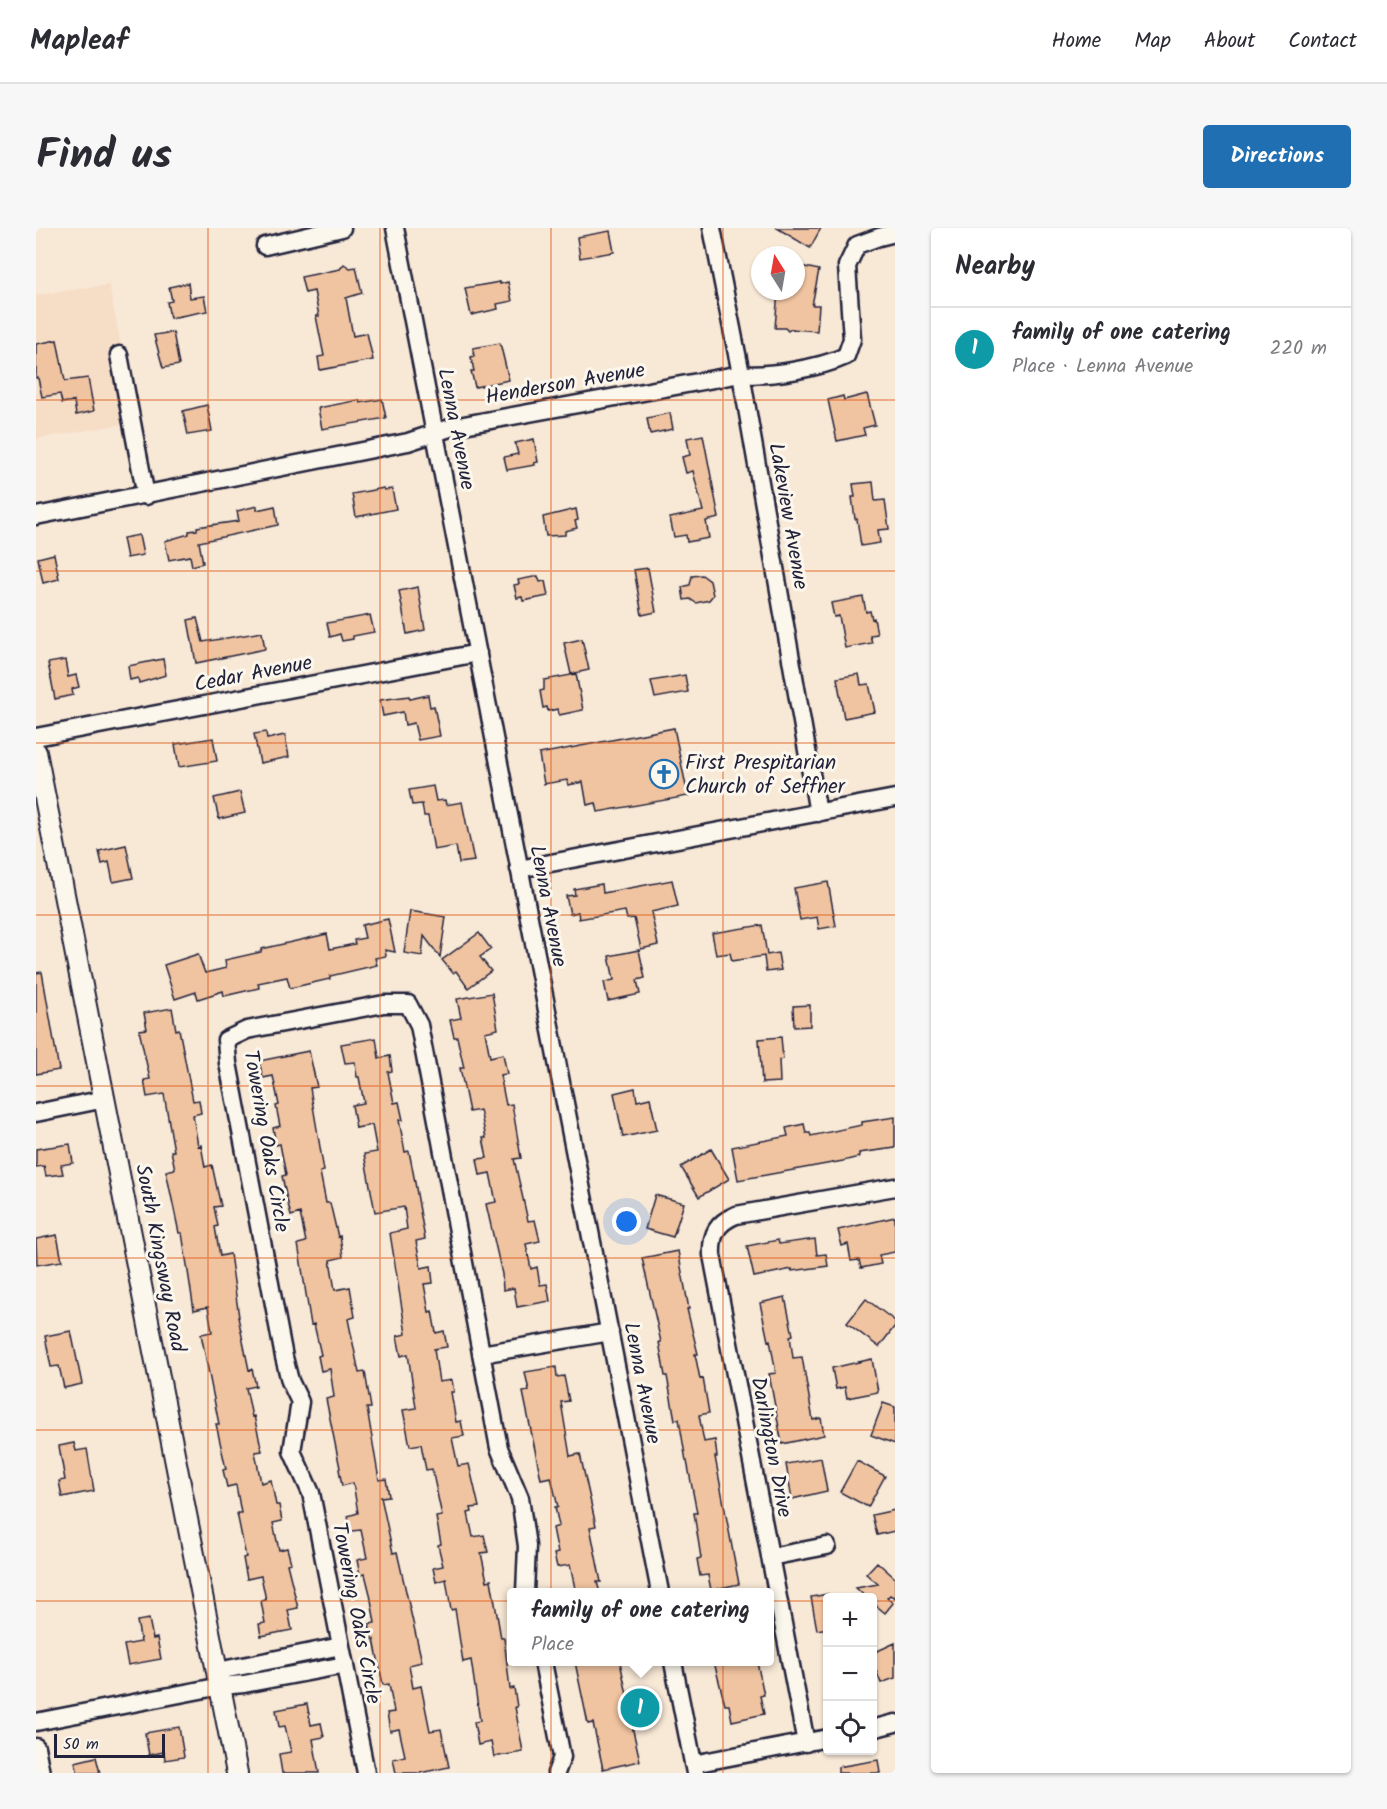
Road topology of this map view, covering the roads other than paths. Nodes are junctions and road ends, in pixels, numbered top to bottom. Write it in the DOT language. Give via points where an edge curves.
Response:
graph roads {
  1 [pos="342,228"];
  2 [pos="395,228"];
  3 [pos="712,228"];
  4 [pos="895,233"];
  5 [pos="265,246"];
  6 [pos="119,355"];
  7 [pos="741,374"];
  8 [pos="435,432"];
  9 [pos="146,496"];
  10 [pos="36,516"];
  11 [pos="478,653"];
  12 [pos="36,736"];
  13 [pos="36,752"];
  14 [pos="895,798"];
  15 [pos="818,813"];
  16 [pos="519,869"];
  17 [pos="105,1099"];
  18 [pos="36,1113"];
  19 [pos="895,1187"];
  20 [pos="610,1332"];
  21 [pos="482,1354"];
  22 [pos="827,1546"];
  23 [pos="770,1557"];
  24 [pos="525,1588"];
  25 [pos="659,1588"];
  26 [pos="341,1646"];
  27 [pos="345,1665"];
  28 [pos="544,1666"];
  29 [pos="674,1666"];
  30 [pos="220,1678"];
  31 [pos="36,1722"];
  32 [pos="895,1723"];
  33 [pos="877,1728"];
  34 [pos="823,1739"];
  35 [pos="806,1743"];
  36 [pos="36,1747"];
  37 [pos="694,1769"];
  38 [pos="41,1773"];
  39 [pos="237,1773"];
  40 [pos="366,1773"];
  41 [pos="556,1773"];
  1 -- 5 [label="street"];
  2 -- 8 [label="street, Lenna Avenue"];
  3 -- 7 [label="street, Lakeview Avenue"];
  4 -- 7 [label="street, Henderson Avenue" via="857,245 848,266 852,339 846,356 830,363 757,376"];
  6 -- 9 [label="street"];
  7 -- 8 [label="street, Henderson Avenue"];
  7 -- 15 [label="street, Lakeview Avenue"];
  8 -- 9 [label="street, Henderson Avenue" via="408,442"];
  8 -- 11 [label="street, Lenna Avenue"];
  9 -- 10 [label="street, Henderson Avenue"];
  11 -- 12 [label="street, Cedar Avenue"];
  11 -- 16 [label="street, Lenna Avenue"];
  13 -- 17 [label="street, South Kingsway Road"];
  14 -- 15 [label="street"];
  15 -- 16 [label="street"];
  16 -- 20 [label="street, Lenna Avenue"];
  17 -- 18 [label="street"];
  17 -- 30 [label="street, South Kingsway Road"];
  19 -- 23 [label="street, Darlington Drive" via="736,1215 719,1224 714,1232 712,1255"];
  20 -- 21 [label="street"];
  20 -- 25 [label="street, Lenna Avenue"];
  21 -- 24 [label="street, Towering Oaks Circle" via="500,1448 520,1498 527,1546"];
  21 -- 26 [label="street, Towering Oaks Circle" via="419,1025 408,1004 384,1004 247,1030 226,1040 284,1357 300,1402 292,1451 310,1493"];
  22 -- 23 [label="street"];
  23 -- 35 [label="street, Darlington Drive"];
  26 -- 27 [label="street, Towering Oaks Circle"];
  26 -- 30 [label="street"];
  27 -- 30 [label="street" via="244,1684"];
  27 -- 40 [label="street, Towering Oaks Circle"];
  28 -- 41 [label="street" via="562,1757"];
  29 -- 37 [label="street"];
  30 -- 31 [label="street"];
  30 -- 39 [label="street, South Kingsway Road"];
  32 -- 33 [label="street"];
  34 -- 35 [label="street"];
  35 -- 37 [label="street"];
  36 -- 38 [label="street"];
}
